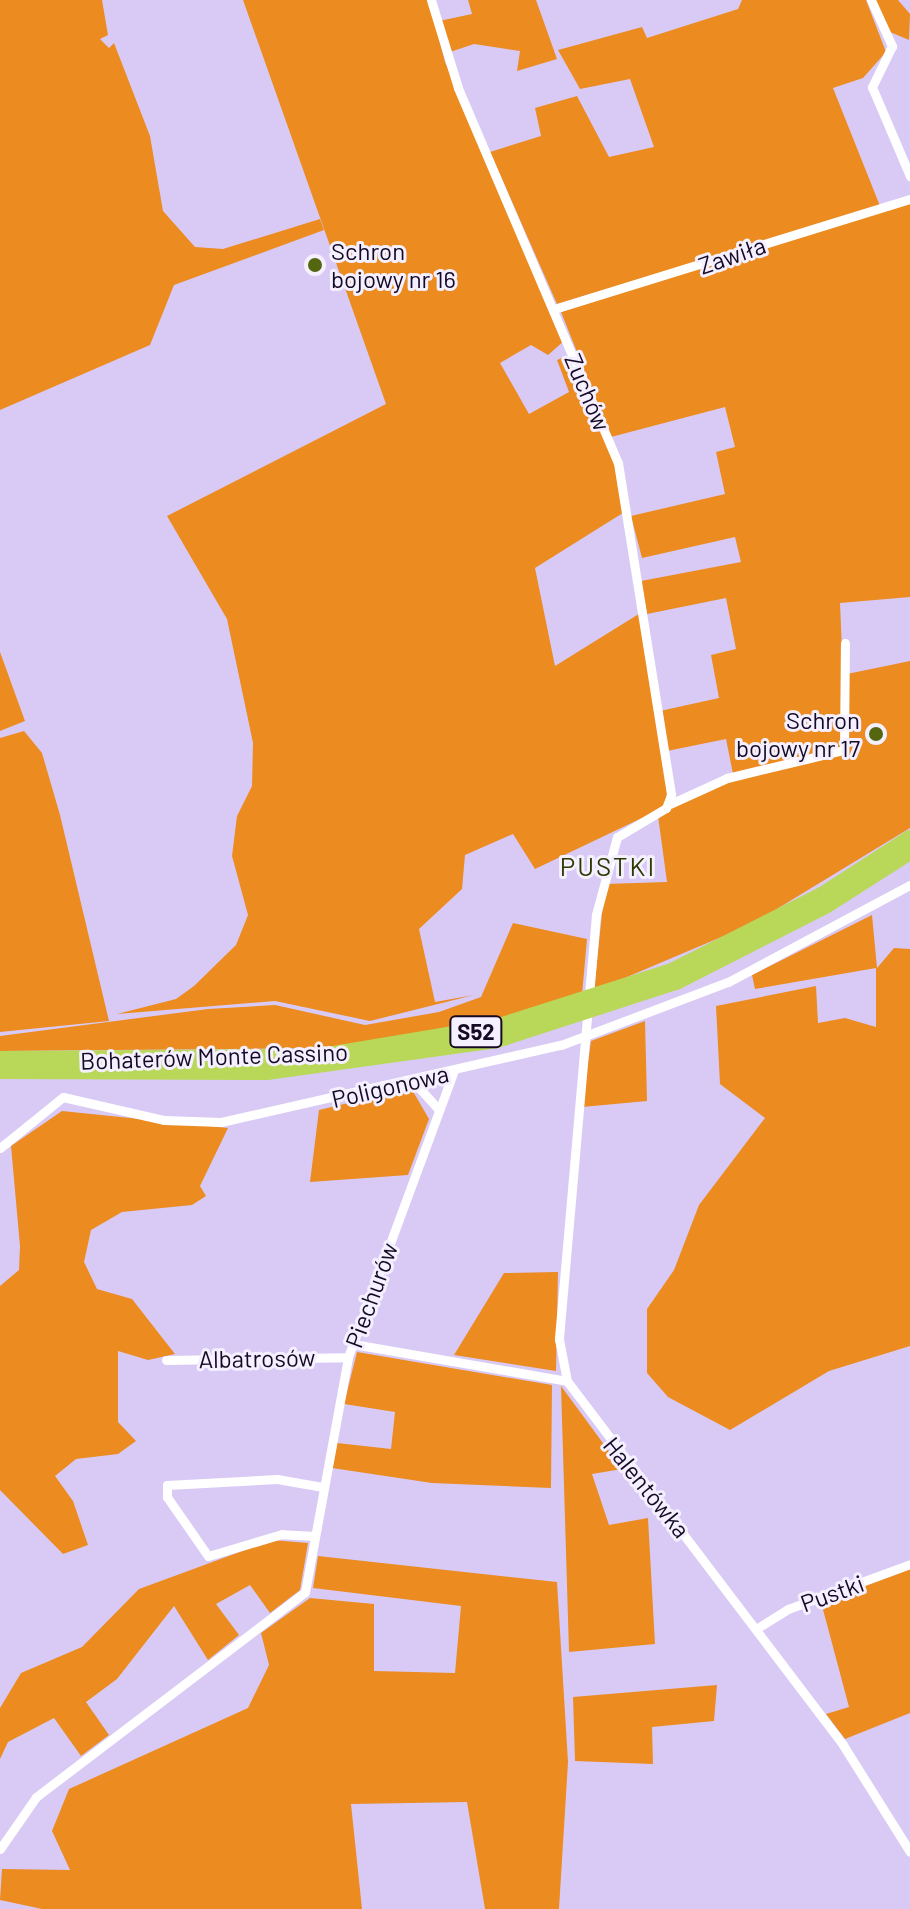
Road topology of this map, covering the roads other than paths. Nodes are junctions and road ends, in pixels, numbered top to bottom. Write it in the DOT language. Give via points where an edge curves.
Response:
graph roads {
  1 [pos="431,0"];
  2 [pos="871,0"];
  3 [pos="910,176"];
  4 [pos="910,199"];
  5 [pos="554,309"];
  6 [pos="845,643"];
  7 [pos="670,804"];
  8 [pos="910,838"];
  9 [pos="910,852"];
  10 [pos="910,885"];
  11 [pos="0,1059"];
  12 [pos="0,1071"];
  13 [pos="454,1071"];
  14 [pos="413,1081"];
  15 [pos="438,1109"];
  16 [pos="0,1148"];
  17 [pos="353,1344"];
  18 [pos="348,1357"];
  19 [pos="166,1360"];
  20 [pos="567,1381"];
  21 [pos="323,1487"];
  22 [pos="315,1536"];
  23 [pos="910,1564"];
  24 [pos="756,1629"];
  25 [pos="0,1849"];
  26 [pos="910,1852"];
  1 -- 5 [label="street, Zuchów" via="458,88"];
  2 -- 3 [label="street" via="892,46 872,87"];
  4 -- 5 [label="street, Zawiła"];
  5 -- 7 [label="street, Zuchów" via="622,479"];
  6 -- 7 [label="street" via="844,750 727,778"];
  7 -- 20 [label="street, Halentówka" via="617,837 590,977 559,1339"];
  8 -- 11 [label="highway, Bohaterów Monte Cassino / S52" via="822,895 672,971 496,1027 292,1058"];
  9 -- 12 [label="highway, Bohaterów Monte Cassino / S52" via="827,905 676,982 497,1040 267,1072"];
  10 -- 13 [label="street, Poligonowa" via="663,1010"];
  13 -- 14 [label="street, Poligonowa"];
  13 -- 15 [label="street, Piechurów"];
  14 -- 15 [label="street"];
  14 -- 16 [label="street, Poligonowa" via="221,1122 164,1120 63,1097"];
  15 -- 17 [label="street, Piechurów"];
  17 -- 18 [label="street, Piechurów"];
  17 -- 20 [label="street"];
  18 -- 19 [label="street, Albatrosów"];
  18 -- 21 [label="street, Piechurów"];
  20 -- 24 [label="street, Halentówka"];
  21 -- 22 [label="street, Piechurów"];
  21 -- 22 [label="street" via="277,1479 167,1485 167,1497 208,1556 282,1534"];
  22 -- 25 [label="street, Piechurów" via="305,1592 36,1797"];
  23 -- 24 [label="street, Pustki" via="788,1609"];
  24 -- 26 [label="street, Halentówka" via="843,1745"];
}
